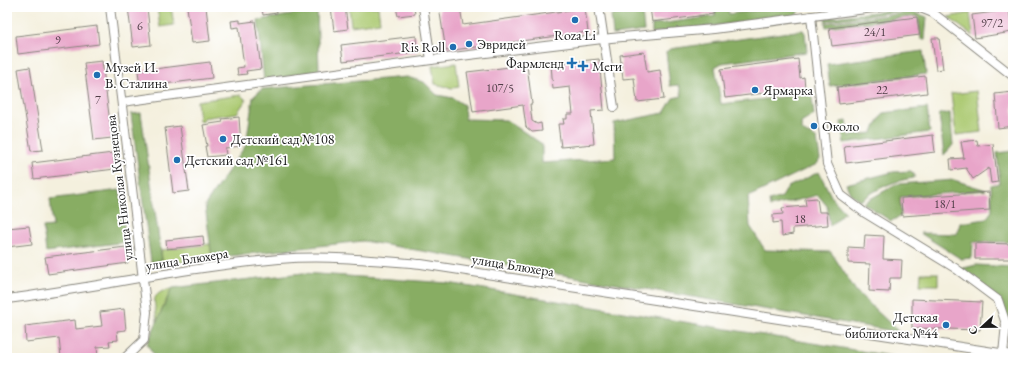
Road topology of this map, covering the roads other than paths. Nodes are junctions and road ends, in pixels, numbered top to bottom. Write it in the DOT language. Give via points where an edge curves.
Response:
graph roads {
  1 [pos="110,7"];
  2 [pos="423,7"];
  3 [pos="599,7"];
  4 [pos="881,7"];
  5 [pos="918,7"];
  6 [pos="811,16"];
  7 [pos="604,39"];
  8 [pos="431,60"];
  9 [pos="1013,76"];
  10 [pos="122,102"];
  11 [pos="614,107"];
  12 [pos="143,279"];
  13 [pos="7,299"];
  14 [pos="1003,354"];
  15 [pos="1013,355"];
  16 [pos="125,358"];
  1 -- 10 [label="street, улица Николая Кузнецова"];
  2 -- 8 [label="street"];
  3 -- 7 [label="street"];
  4 -- 6 [label="street"];
  5 -- 9 [label="street" via="933,13"];
  6 -- 7 [label="street"];
  6 -- 14 [label="street" via="827,164 842,195 865,213 955,268 998,300 1006,324"];
  7 -- 8 [label="street"];
  7 -- 11 [label="street"];
  8 -- 10 [label="street"];
  10 -- 12 [label="street, улица Николая Кузнецова"];
  12 -- 13 [label="street, улица Блюхера"];
  12 -- 14 [label="street, улица Блюхера" via="178,271 280,259 351,259 421,264"];
  12 -- 16 [label="street, улица Николая Кузнецова" via="147,312 144,340"];
  14 -- 15 [label="street, улица Блюхера"];
}
